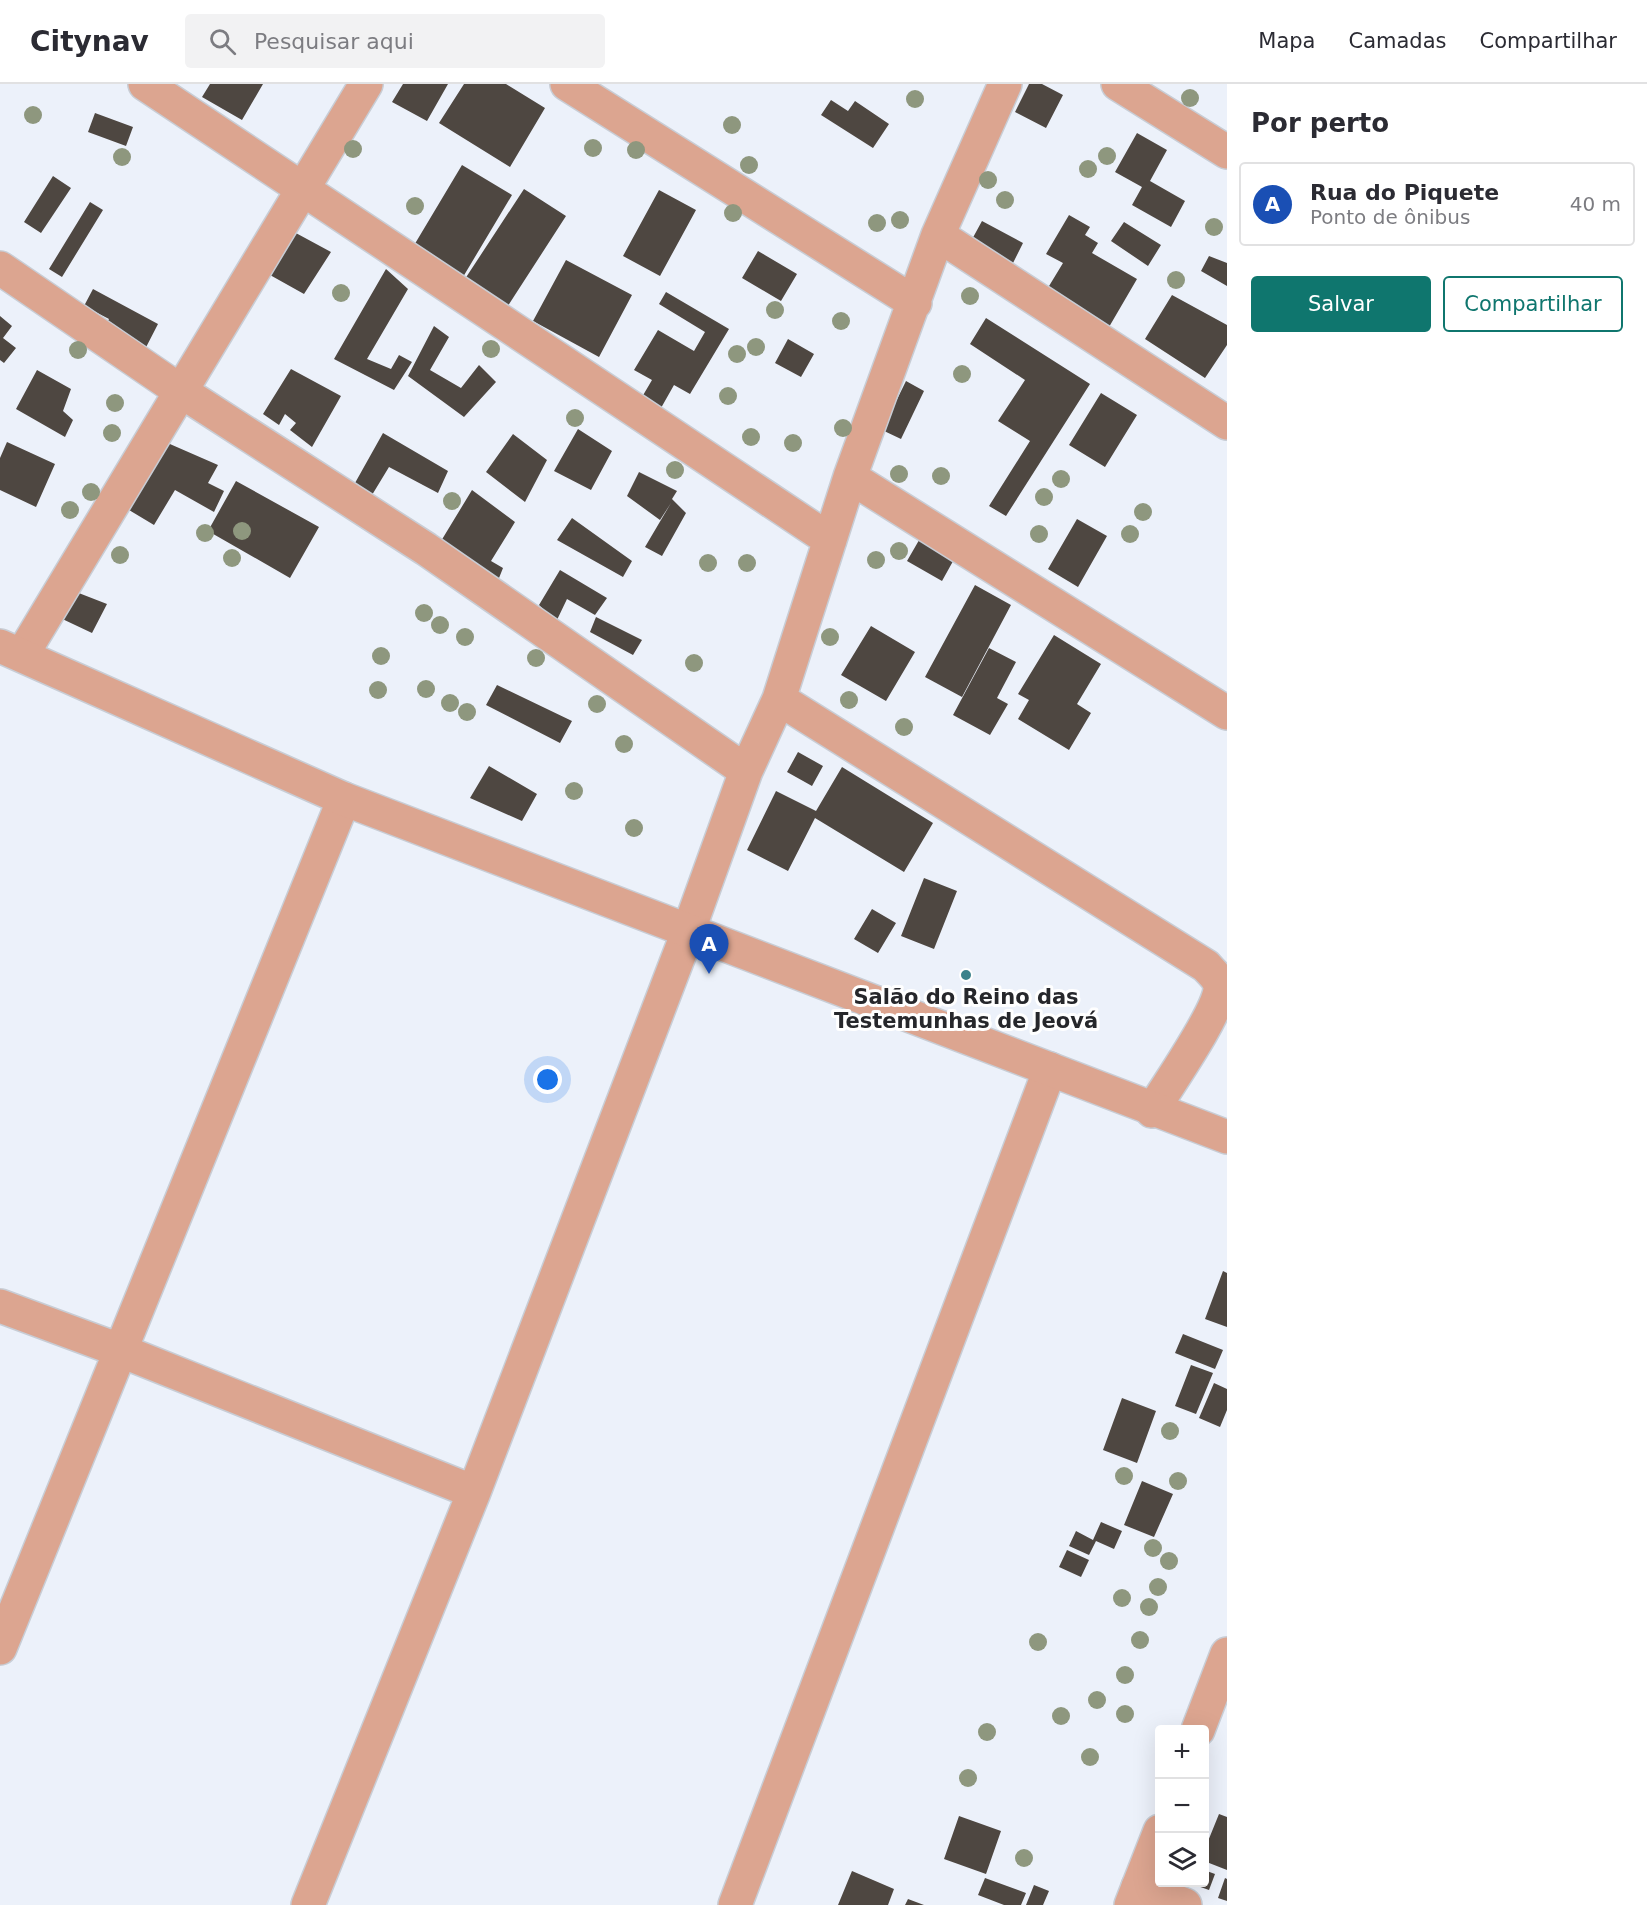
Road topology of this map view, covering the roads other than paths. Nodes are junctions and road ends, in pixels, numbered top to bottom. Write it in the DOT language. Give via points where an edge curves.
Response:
graph roads {
  1 [pos="145,84"];
  2 [pos="366,84"];
  3 [pos="567,84"];
  4 [pos="1005,84"];
  5 [pos="1118,84"];
  6 [pos="1227,152"];
  7 [pos="301,189"];
  8 [pos="938,235"];
  9 [pos="0,268"];
  10 [pos="915,303"];
  11 [pos="179,390"];
  12 [pos="1227,423"];
  13 [pos="850,477"];
  14 [pos="831,540"];
  15 [pos="11,650"];
  16 [pos="779,699"];
  17 [pos="1227,713"];
  18 [pos="746,771"];
  19 [pos="344,800"];
  20 [pos="688,932"];
  21 [pos="1050,1070"];
  22 [pos="1152,1110"];
  23 [pos="1227,1137"];
  24 [pos="0,1306"];
  25 [pos="119,1350"];
  26 [pos="474,1492"];
  27 [pos="0,1648"];
  28 [pos="1227,1654"];
  29 [pos="1200,1725"];
  30 [pos="1159,1833"];
  31 [pos="1135,1896"];
  32 [pos="309,1905"];
  33 [pos="735,1905"];
  34 [pos="1185,1905"];
  1 -- 7 [label="street"];
  2 -- 7 [label="street"];
  3 -- 10 [label="street"];
  4 -- 8 [label="street"];
  5 -- 6 [label="street"];
  7 -- 11 [label="street"];
  7 -- 14 [label="street"];
  8 -- 10 [label="street"];
  8 -- 12 [label="street"];
  9 -- 11 [label="street"];
  10 -- 13 [label="street"];
  11 -- 15 [label="street"];
  11 -- 18 [label="street" via="426,549"];
  13 -- 14 [label="street"];
  13 -- 17 [label="street"];
  14 -- 16 [label="street"];
  15 -- 19 [label="street"];
  16 -- 18 [label="street"];
  16 -- 22 [label="street" via="1206,966 1217,977 1221,987 1215,1008"];
  18 -- 20 [label="street"];
  19 -- 20 [label="street"];
  19 -- 25 [label="street"];
  20 -- 21 [label="street"];
  20 -- 26 [label="street"];
  21 -- 22 [label="street"];
  21 -- 33 [label="street"];
  22 -- 23 [label="street"];
  24 -- 25 [label="street"];
  25 -- 26 [label="street"];
  25 -- 27 [label="street"];
  26 -- 32 [label="street"];
  28 -- 29 [label="street"];
  30 -- 31 [label="street"];
  31 -- 34 [label="street"];
}
